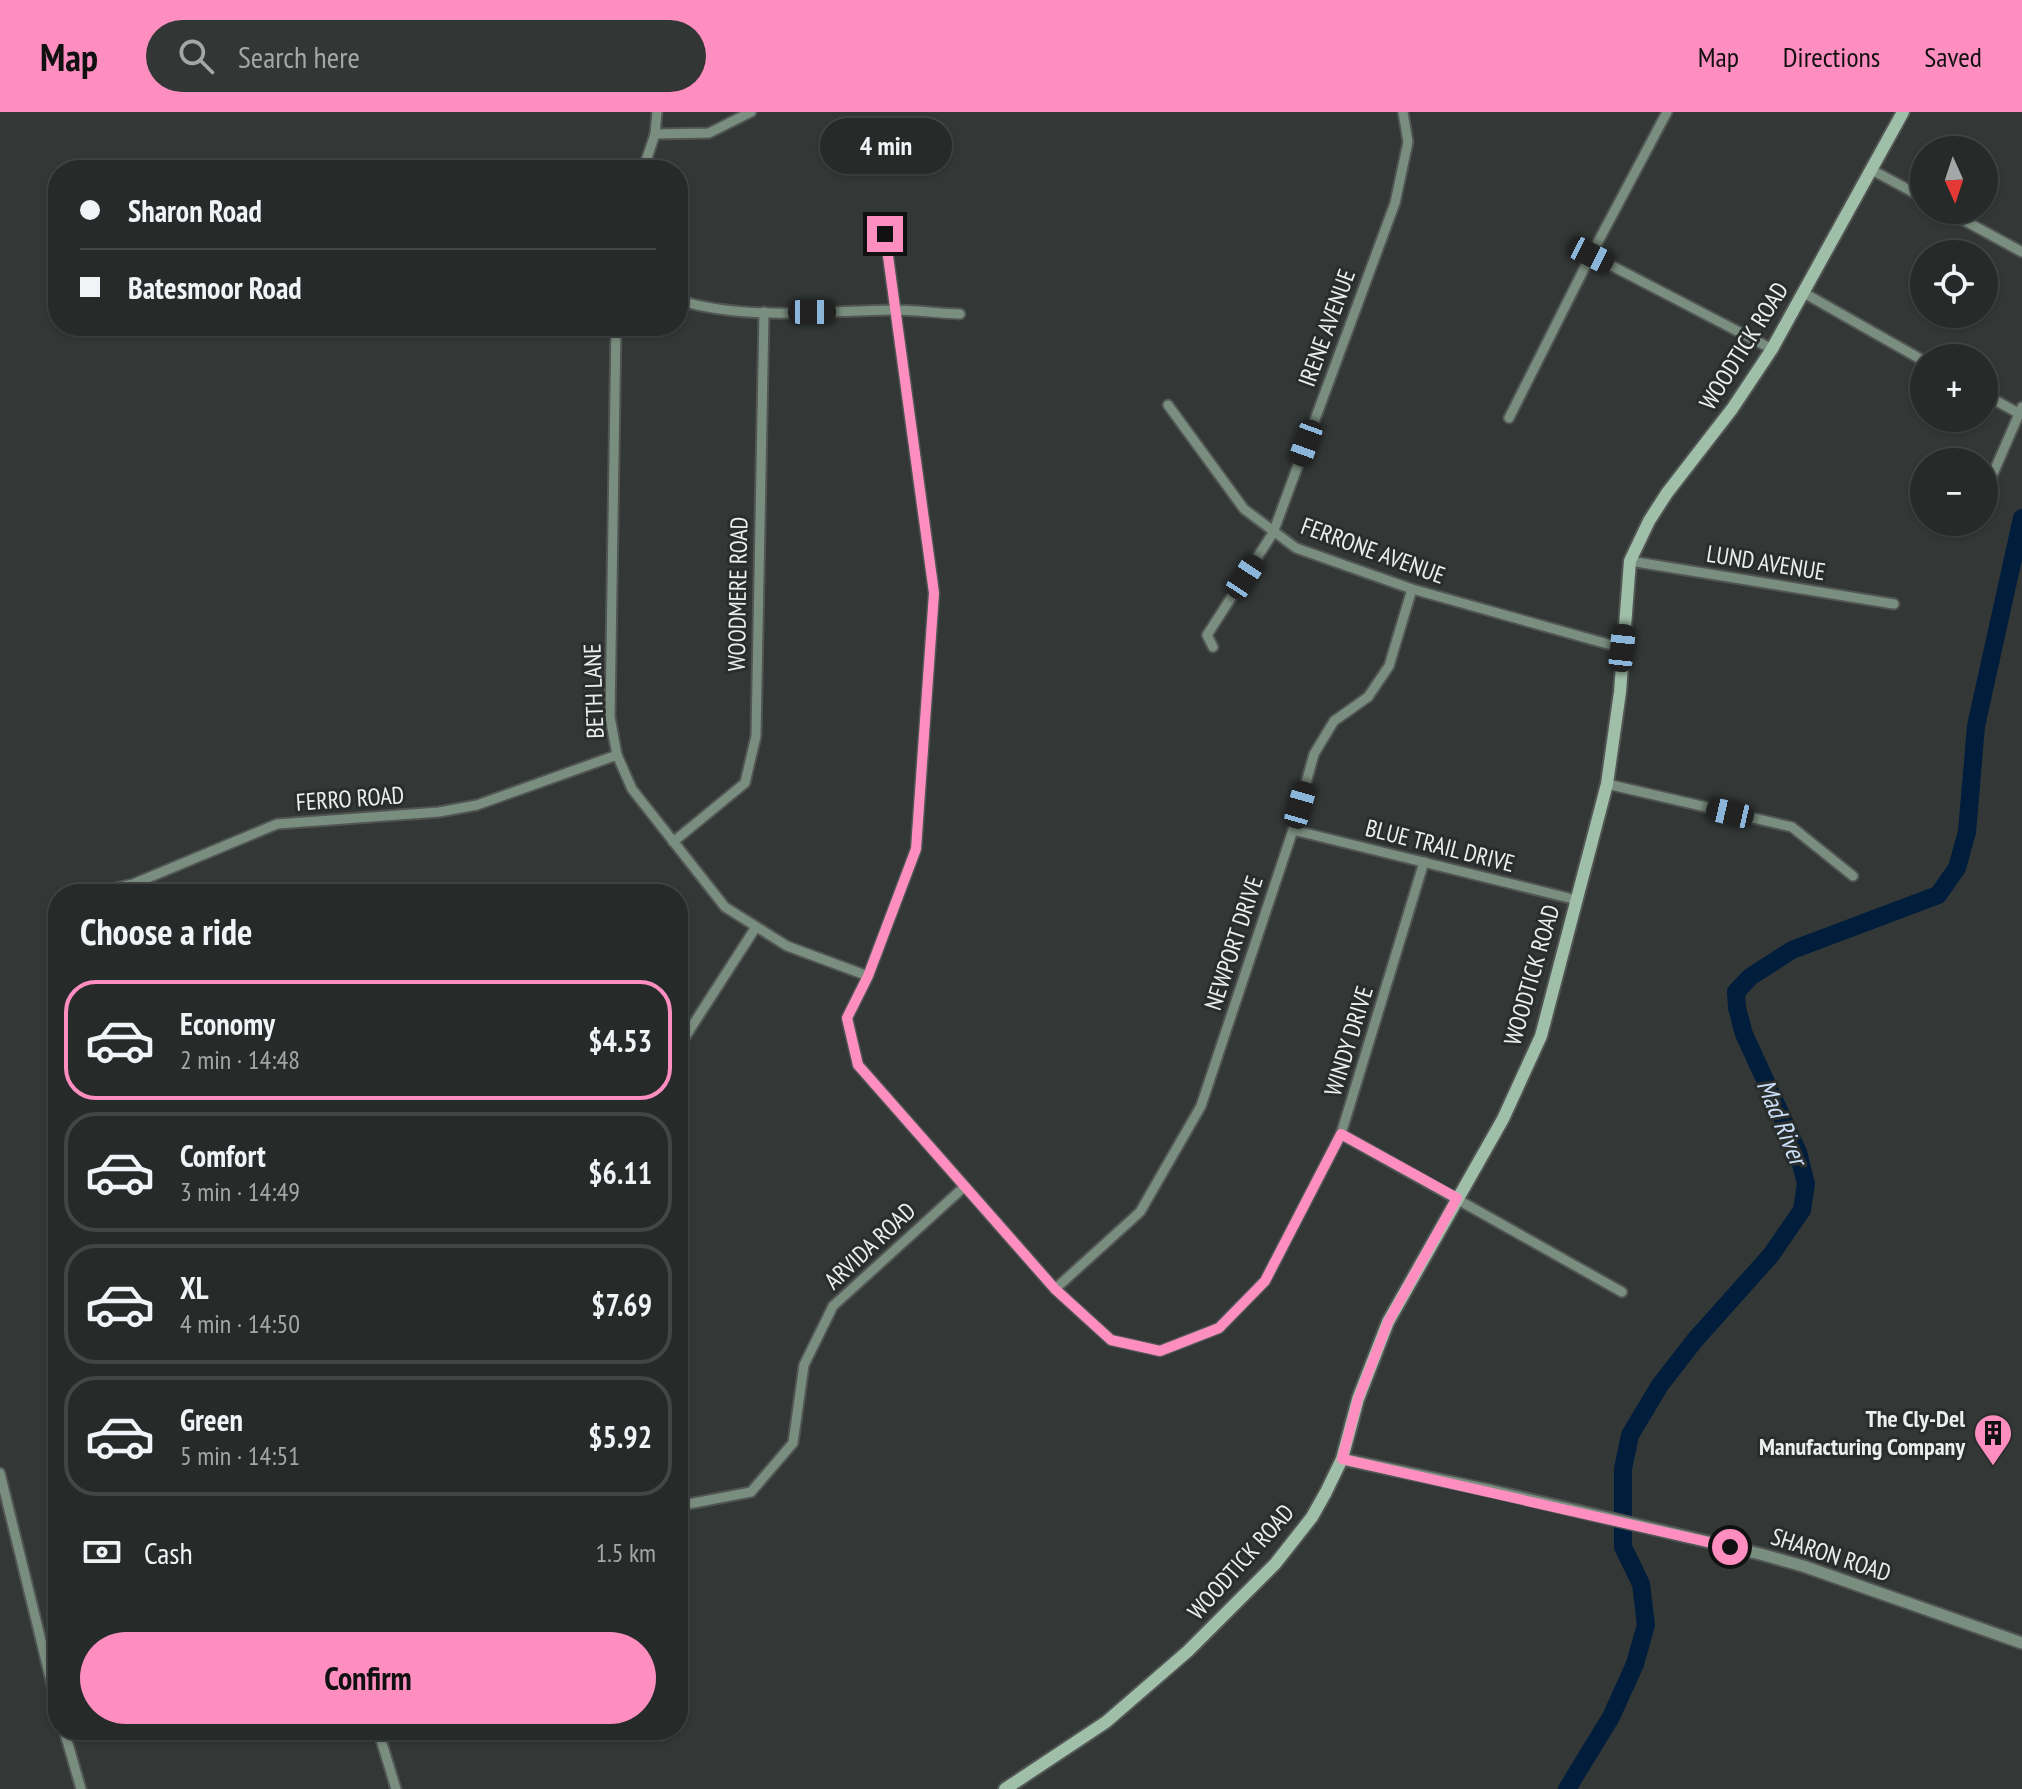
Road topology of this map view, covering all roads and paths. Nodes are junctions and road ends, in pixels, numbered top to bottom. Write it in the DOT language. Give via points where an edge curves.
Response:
graph roads {
  1 [pos="657,112"];
  2 [pos="751,112"];
  3 [pos="1403,112"];
  4 [pos="1667,112"];
  5 [pos="1903,112"];
  6 [pos="655,134"];
  7 [pos="646,160"];
  8 [pos="1872,170"];
  9 [pos="1910,190"];
  10 [pos="1971,224"];
  11 [pos="885,234"];
  12 [pos="2022,252"];
  13 [pos="1591,255"];
  14 [pos="1804,293"];
  15 [pos="688,303"];
  16 [pos="895,310"];
  17 [pos="764,312"];
  18 [pos="960,314"];
  19 [pos="616,336"];
  20 [pos="1772,349"];
  21 [pos="1910,353"];
  22 [pos="1998,400"];
  23 [pos="1168,405"];
  24 [pos="2020,410"];
  25 [pos="1509,418"];
  26 [pos="1998,462"];
  27 [pos="1273,533"];
  28 [pos="1630,561"];
  29 [pos="1412,589"];
  30 [pos="1894,604"];
  31 [pos="1213,647"];
  32 [pos="1622,648"];
  33 [pos="617,755"];
  34 [pos="1607,784"];
  35 [pos="1293,830"];
  36 [pos="673,842"];
  37 [pos="1424,862"];
  38 [pos="1853,876"];
  39 [pos="133,884"];
  40 [pos="1577,900"];
  41 [pos="756,927"];
  42 [pos="868,976"];
  43 [pos="688,1032"];
  44 [pos="1341,1134"];
  45 [pos="964,1187"];
  46 [pos="1457,1198"];
  47 [pos="1055,1289"];
  48 [pos="1622,1292"];
  49 [pos="1342,1459"];
  50 [pos="0,1473"];
  51 [pos="688,1504"];
  52 [pos="2022,1643"];
  53 [pos="48,1669"];
  54 [pos="67,1740"];
  55 [pos="381,1740"];
  56 [pos="81,1789"];
  57 [pos="396,1789"];
  58 [pos="1005,1789"];
  1 -- 6 [label="street"];
  2 -- 6 [label="street" via="709,133"];
  3 -- 27 [label="street, IRENE AVENUE" via="1408,142 1395,203"];
  4 -- 13 [label="street"];
  5 -- 8 [label="main road, WOODTICK ROAD"];
  6 -- 7 [label="street"];
  8 -- 9 [label="street"];
  8 -- 14 [label="main road, WOODTICK ROAD"];
  10 -- 12 [label="street"];
  11 -- 16 [label="street, WINDY DRIVE"];
  13 -- 20 [label="street"];
  13 -- 25 [label="street"];
  14 -- 20 [label="main road, WOODTICK ROAD"];
  14 -- 21 [label="street"];
  15 -- 17 [label="street"];
  16 -- 17 [label="street"];
  16 -- 18 [label="street"];
  16 -- 42 [label="street, WINDY DRIVE" via="934,593 916,849"];
  17 -- 36 [label="street, WOODMERE ROAD" via="756,736 745,783"];
  19 -- 33 [label="street, BETH LANE" via="610,717"];
  20 -- 28 [label="main road, WOODTICK ROAD" via="1667,493"];
  22 -- 24 [label="street"];
  23 -- 27 [label="street, FERRONE AVENUE" via="1244,509"];
  24 -- 26 [label="street"];
  27 -- 29 [label="street, FERRONE AVENUE" via="1296,548"];
  27 -- 31 [label="street, IRENE AVENUE" via="1207,635"];
  28 -- 30 [label="street, LUND AVENUE"];
  28 -- 32 [label="main road, WOODTICK ROAD"];
  29 -- 32 [label="street, FERRONE AVENUE"];
  29 -- 35 [label="street, NEWPORT DRIVE" via="1389,666 1368,697 1334,721 1314,754"];
  32 -- 34 [label="main road, WOODTICK ROAD"];
  33 -- 36 [label="street, BETH LANE" via="632,789"];
  33 -- 39 [label="street, FERRO ROAD" via="465,807 277,824"];
  34 -- 38 [label="street" via="1792,827"];
  34 -- 40 [label="main road, WOODTICK ROAD"];
  35 -- 37 [label="street, BLUE TRAIL DRIVE"];
  35 -- 47 [label="street, NEWPORT DRIVE" via="1201,1106 1140,1212"];
  36 -- 41 [label="street, BETH LANE" via="725,907"];
  37 -- 40 [label="street, BLUE TRAIL DRIVE"];
  37 -- 44 [label="street, WINDY DRIVE"];
  40 -- 46 [label="main road, WOODTICK ROAD" via="1541,1036 1503,1119"];
  41 -- 42 [label="street, BETH LANE" via="787,946"];
  41 -- 43 [label="street"];
  42 -- 45 [label="street, WINDY DRIVE" via="847,1018 858,1065"];
  44 -- 46 [label="street"];
  44 -- 47 [label="street, WINDY DRIVE" via="1265,1281 1219,1328 1160,1351 1111,1340"];
  45 -- 47 [label="street, WINDY DRIVE"];
  45 -- 51 [label="street, ARVIDA ROAD" via="833,1306 804,1365 793,1443 751,1492"];
  46 -- 48 [label="street"];
  46 -- 49 [label="main road, WOODTICK ROAD" via="1388,1322"];
  49 -- 52 [label="street, SHARON ROAD" via="1803,1566"];
  49 -- 58 [label="main road, WOODTICK ROAD" via="1296,1540 1188,1651 1106,1722"];
  50 -- 53 [label="street"];
  54 -- 56 [label="street"];
  55 -- 57 [label="street"];
}
